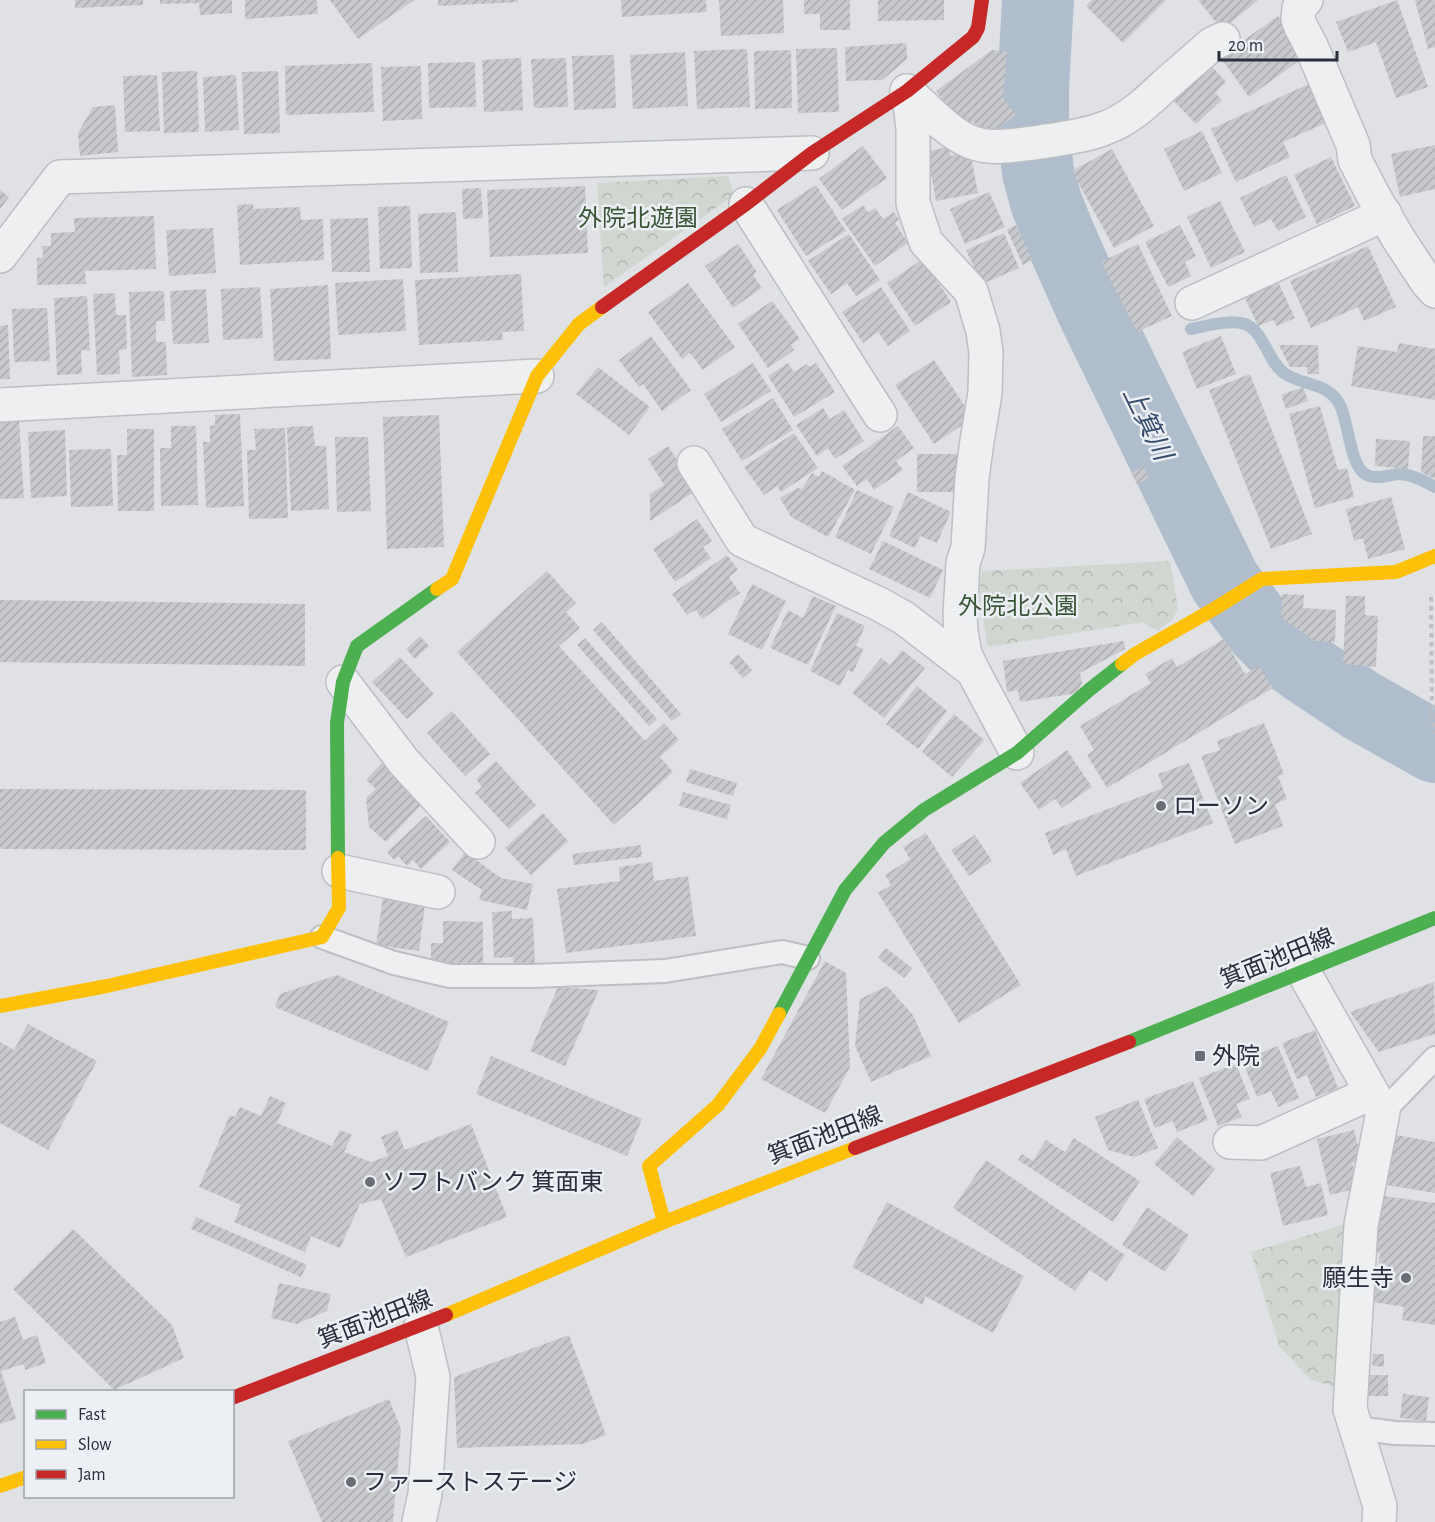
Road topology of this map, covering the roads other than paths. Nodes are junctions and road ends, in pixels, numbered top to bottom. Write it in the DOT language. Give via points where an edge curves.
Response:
graph roads {
  1 [pos="982,0"];
  2 [pos="1306,0"];
  3 [pos="1223,39"];
  4 [pos="907,91"];
  5 [pos="812,153"];
  6 [pos="746,204"];
  7 [pos="1385,214"];
  8 [pos="0,256"];
  9 [pos="1435,291"];
  10 [pos="1192,303"];
  11 [pos="537,376"];
  12 [pos="0,405"];
  13 [pos="880,415"];
  14 [pos="694,463"];
  15 [pos="1433,557"];
  16 [pos="974,671"];
  17 [pos="343,682"];
  18 [pos="1017,753"];
  19 [pos="478,842"];
  20 [pos="339,871"];
  21 [pos="438,892"];
  22 [pos="1435,918"];
  23 [pos="322,937"];
  24 [pos="808,958"];
  25 [pos="1303,971"];
  26 [pos="0,1006"];
  27 [pos="1435,1058"];
  28 [pos="1377,1102"];
  29 [pos="1230,1142"];
  30 [pos="664,1222"];
  31 [pos="421,1326"];
  32 [pos="234,1397"];
  33 [pos="1356,1428"];
  34 [pos="1435,1434"];
  35 [pos="24,1478"];
  36 [pos="0,1486"];
  37 [pos="419,1522"];
  38 [pos="1379,1522"];
  1 -- 4 [label="street" via="976,34"];
  2 -- 7 [label="street" via="1299,8 1300,25 1353,145 1355,160"];
  3 -- 4 [label="street" via="1121,121 1091,133 1034,143 993,146 970,142 945,126"];
  4 -- 5 [label="street"];
  4 -- 16 [label="street" via="913,129 913,203 926,242 971,291 984,331 985,393 960,615 965,654"];
  5 -- 6 [label="street"];
  5 -- 8 [label="street" via="60,177"];
  6 -- 11 [label="street" via="579,324"];
  6 -- 13 [label="street"];
  7 -- 9 [label="street"];
  7 -- 10 [label="street"];
  11 -- 12 [label="street"];
  11 -- 17 [label="street" via="452,579 357,646"];
  14 -- 16 [label="street" via="742,540 904,618"];
  15 -- 18 [label="street" via="1396,572 1262,579 1135,654"];
  16 -- 18 [label="street"];
  17 -- 19 [label="street" via="404,762"];
  17 -- 20 [label="street" via="338,723"];
  18 -- 24 [label="street" via="924,810 884,843 845,890"];
  20 -- 21 [label="street"];
  20 -- 23 [label="street" via="339,908"];
  22 -- 25 [label="street, 箕面池田線"];
  23 -- 24 [label="lane" via="394,963 450,976 665,970 782,952"];
  23 -- 26 [label="street"];
  24 -- 30 [label="street" via="760,1049 718,1105 649,1166"];
  25 -- 28 [label="street"];
  25 -- 30 [label="street, 箕面池田線"];
  27 -- 28 [label="lane"];
  28 -- 29 [label="street" via="1261,1143"];
  28 -- 33 [label="street" via="1361,1225 1350,1409"];
  30 -- 31 [label="street, 箕面池田線"];
  31 -- 32 [label="street, 箕面池田線"];
  31 -- 37 [label="street" via="433,1377 425,1494"];
  33 -- 34 [label="lane"];
  33 -- 38 [label="street" via="1380,1506"];
  35 -- 36 [label="street"];
}
